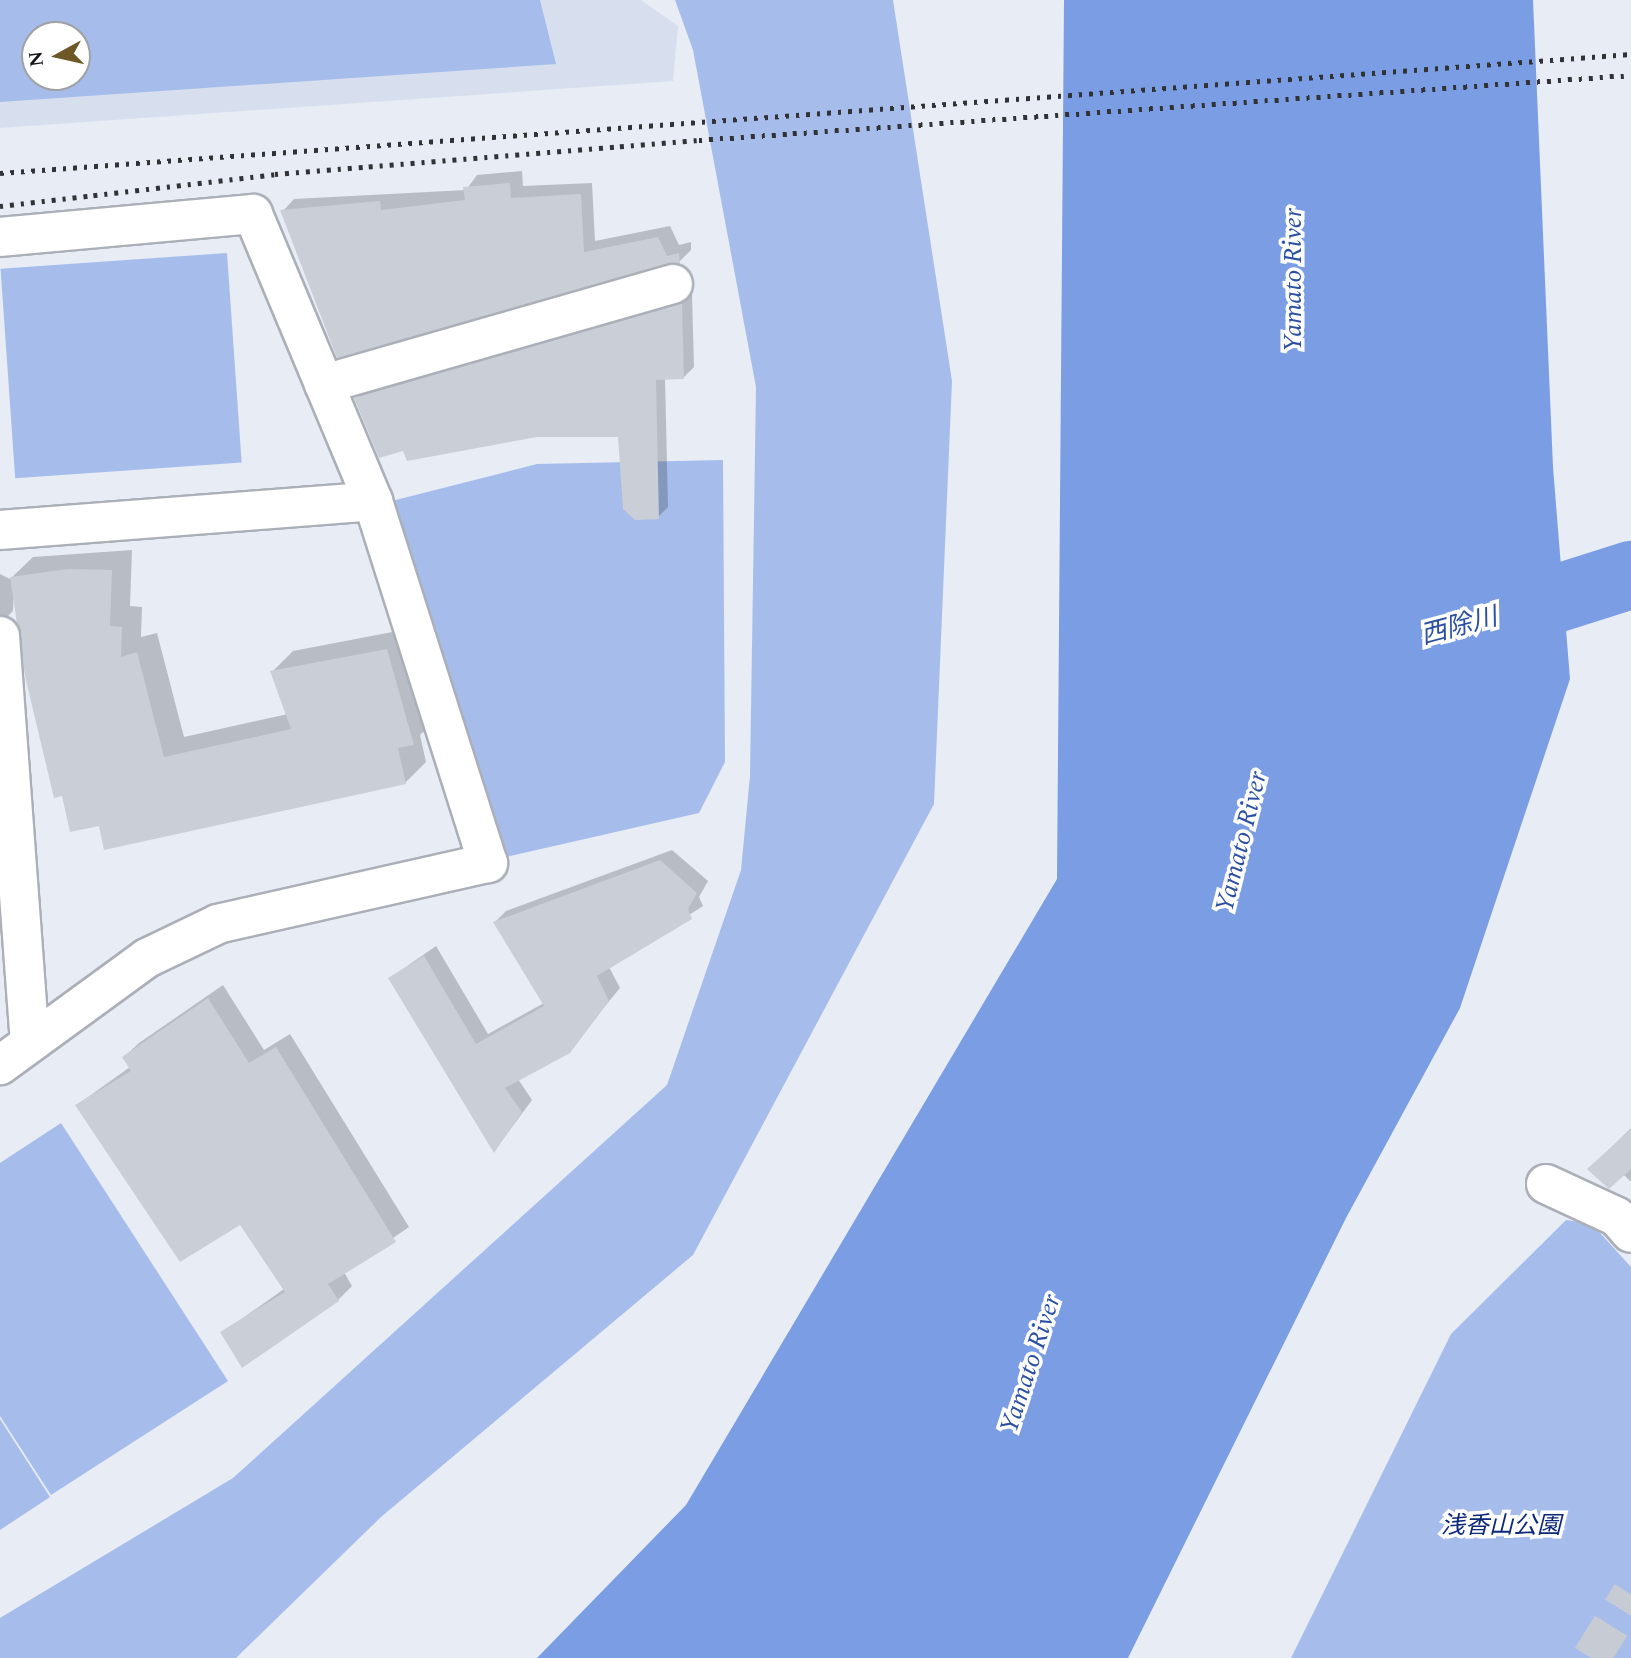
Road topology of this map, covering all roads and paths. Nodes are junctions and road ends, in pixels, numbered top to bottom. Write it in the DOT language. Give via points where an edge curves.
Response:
graph roads {
  1 [pos="0,237"];
  2 [pos="673,284"];
  3 [pos="324,384"];
  4 [pos="373,501"];
  5 [pos="0,530"];
  6 [pos="0,636"];
  7 [pos="30,1041"];
  8 [pos="0,1065"];
  9 [pos="1546,1184"];
  10 [pos="1626,1218"];
  1 -- 3 [label="street" via="253,214"];
  2 -- 3 [label="street"];
  3 -- 4 [label="street"];
  4 -- 5 [label="street"];
  4 -- 7 [label="street" via="488,863 219,924 147,958"];
  6 -- 7 [label="street"];
  7 -- 8 [label="street"];
  9 -- 10 [label="street"];
}
